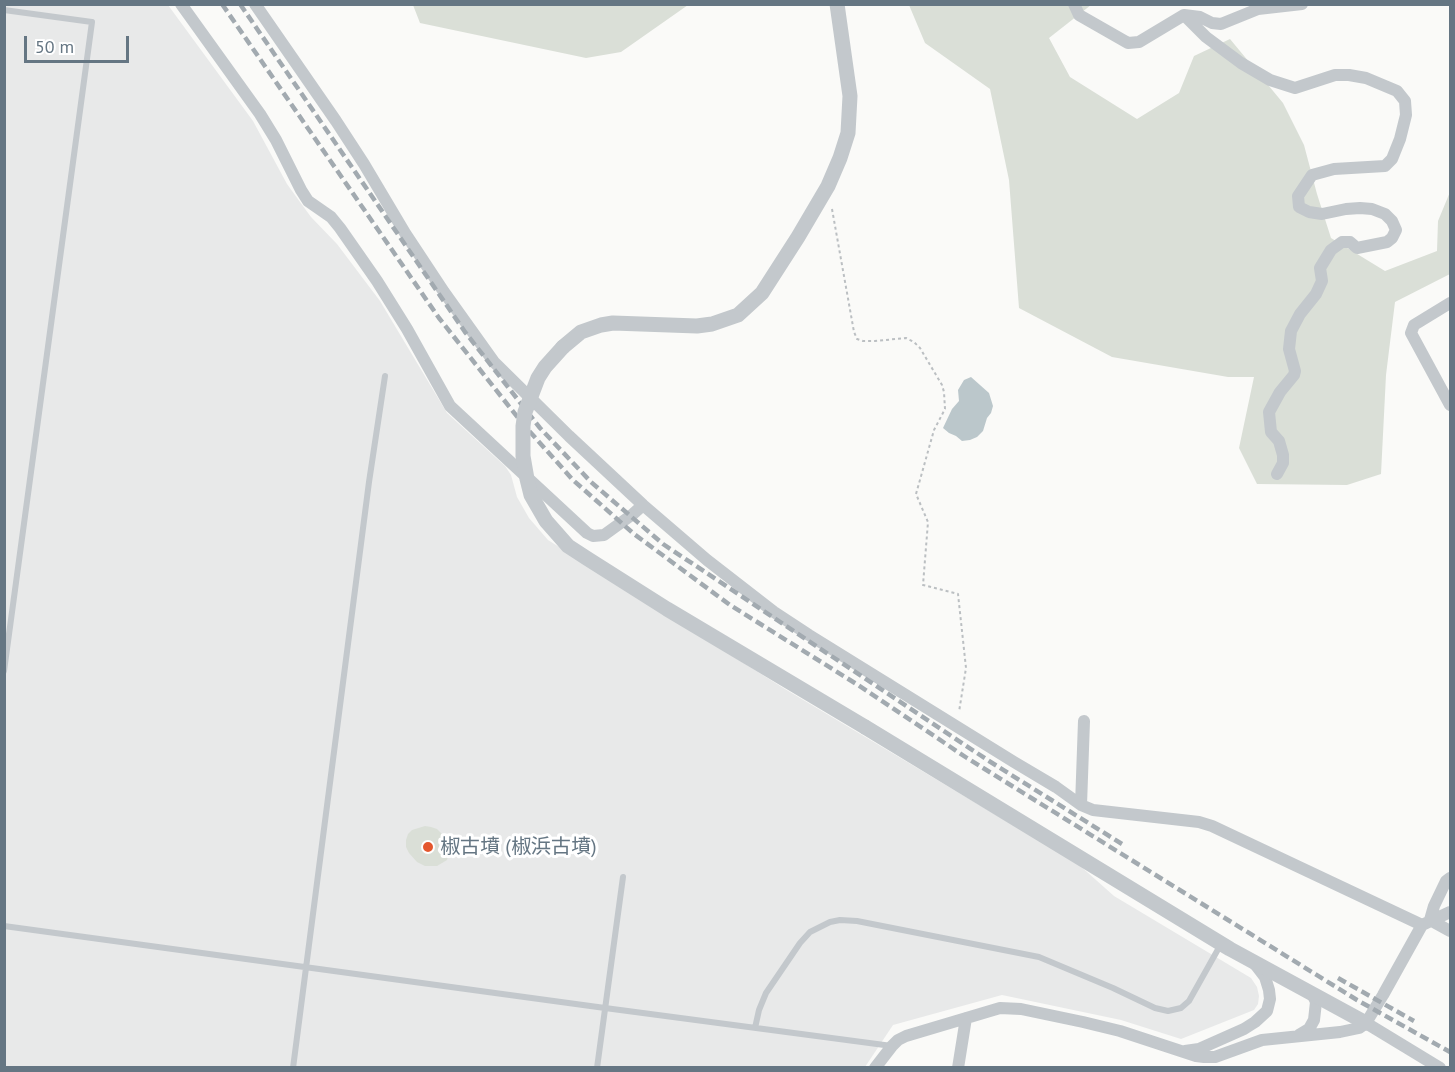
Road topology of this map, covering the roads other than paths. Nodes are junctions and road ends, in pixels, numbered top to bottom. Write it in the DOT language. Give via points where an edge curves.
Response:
graph roads {
  1 [pos="181,4"];
  2 [pos="255,4"];
  3 [pos="837,4"];
  4 [pos="1074,4"];
  5 [pos="1302,4"];
  6 [pos="4,10"];
  7 [pos="1184,15"];
  8 [pos="1450,303"];
  9 [pos="384,376"];
  10 [pos="1450,405"];
  11 [pos="1276,474"];
  12 [pos="643,505"];
  13 [pos="4,670"];
  14 [pos="1083,721"];
  15 [pos="1081,805"];
  16 [pos="623,877"];
  17 [pos="1450,878"];
  18 [pos="1450,912"];
  19 [pos="1426,922"];
  20 [pos="4,926"];
  21 [pos="1450,931"];
  22 [pos="1226,946"];
  23 [pos="306,968"];
  24 [pos="1312,993"];
  25 [pos="605,1008"];
  26 [pos="966,1018"];
  27 [pos="1366,1023"];
  28 [pos="755,1028"];
  29 [pos="1298,1036"];
  30 [pos="892,1046"];
  31 [pos="1175,1049"];
  32 [pos="1216,1062"];
  33 [pos="293,1068"];
  34 [pos="597,1068"];
  35 [pos="875,1068"];
  36 [pos="958,1068"];
  37 [pos="1440,1068"];
  1 -- 12 [label="street" via="260,114 308,201 331,217 376,281 450,406 587,533 604,535"];
  2 -- 12 [label="street" via="494,362"];
  3 -- 22 [label="street, bridge" via="848,72 848,133 828,186 798,237 762,293 738,315 697,326 601,325 581,332 563,347 538,378 525,412 523,456 531,495 546,521 568,546 588,560"];
  4 -- 7 [label="street" via="1079,15 1128,43 1139,42"];
  5 -- 7 [label="street" via="1258,9 1221,24"];
  6 -- 13 [label="lane" via="92,22"];
  7 -- 11 [label="street" via="1215,44 1270,80 1295,88 1335,75 1349,75 1397,91 1405,101 1406,115 1392,159 1385,165 1312,175 1298,196 1299,207 1309,212 1372,209 1385,214 1396,230 1387,243 1357,248 1342,242 1331,250 1320,268 1322,280 1316,294 1291,331 1288,349 1294,375 1269,412 1271,432 1283,455"];
  8 -- 10 [label="street" via="1414,325 1411,333"];
  9 -- 23 [label="lane"];
  12 -- 15 [label="street" via="774,612"];
  14 -- 15 [label="street"];
  15 -- 19 [label="street" via="1093,810 1212,826"];
  16 -- 25 [label="lane"];
  17 -- 19 [label="street"];
  18 -- 19 [label="street"];
  19 -- 21 [label="street"];
  19 -- 27 [label="street"];
  20 -- 23 [label="lane"];
  22 -- 24 [label="street"];
  22 -- 28 [label="lane" via="1189,1001 1168,1011 1039,957 840,920 810,932 800,943 766,993"];
  22 -- 31 [label="street" via="1256,965 1265,977 1270,999 1267,1011 1244,1029 1206,1046"];
  23 -- 25 [label="lane"];
  23 -- 33 [label="lane"];
  24 -- 27 [label="street"];
  24 -- 29 [label="street" via="1316,1002 1314,1020"];
  25 -- 28 [label="lane"];
  25 -- 34 [label="lane"];
  26 -- 30 [label="street" via="906,1036"];
  26 -- 31 [label="street" via="1000,1008 1021,1009 1120,1031"];
  26 -- 36 [label="street"];
  27 -- 29 [label="street" via="1350,1030"];
  27 -- 37 [label="street"];
  28 -- 30 [label="lane"];
  29 -- 32 [label="street" via="1262,1040"];
  30 -- 35 [label="street"];
  31 -- 32 [label="street"];
}
